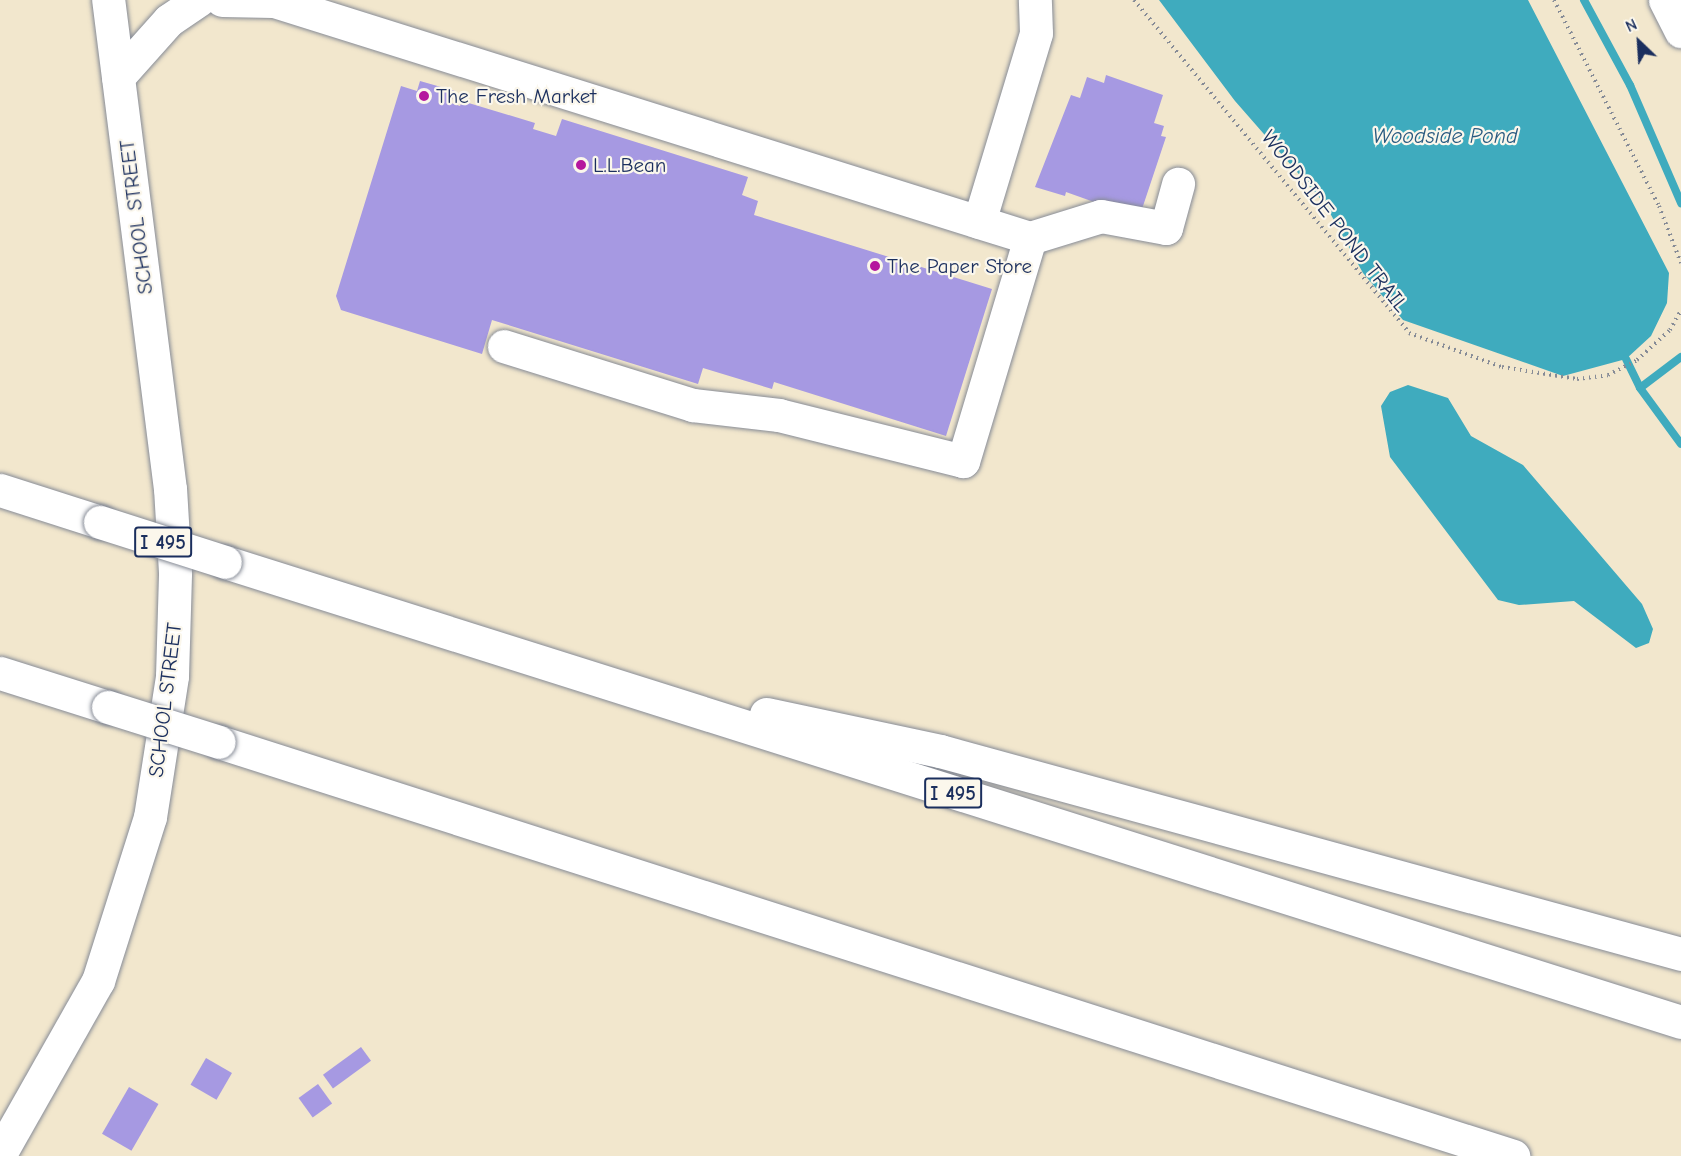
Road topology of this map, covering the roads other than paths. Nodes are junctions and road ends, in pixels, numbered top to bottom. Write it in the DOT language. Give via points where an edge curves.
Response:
graph roads {
  1 [pos="108,0"];
  2 [pos="199,0"];
  3 [pos="222,0"];
  4 [pos="272,0"];
  5 [pos="1035,0"];
  6 [pos="1665,0"];
  7 [pos="1681,31"];
  8 [pos="118,77"];
  9 [pos="1178,184"];
  10 [pos="979,222"];
  11 [pos="1030,238"];
  12 [pos="504,346"];
  13 [pos="0,490"];
  14 [pos="0,673"];
  15 [pos="580,676"];
  16 [pos="1681,954"];
  17 [pos="1681,1022"];
  18 [pos="0,1154"];
  19 [pos="1513,1156"];
  1 -- 8 [label="main road, SCHOOL STREET"];
  2 -- 8 [label="main road" via="162,28"];
  3 -- 4 [label="main road"];
  4 -- 10 [label="main road"];
  5 -- 10 [label="main road" via="1036,33"];
  6 -- 7 [label="main road"];
  8 -- 18 [label="main road, SCHOOL STREET" via="170,489 175,572 172,676 150,817 98,981"];
  9 -- 11 [label="main road" via="1166,228 1101,216"];
  10 -- 11 [label="main road"];
  11 -- 12 [label="main road" via="963,461 779,415 693,405"];
  13 -- 15 [label="main road, I 495, bridge"];
  14 -- 19 [label="main road, bridge"];
  15 -- 16 [label="main road" via="940,751"];
  15 -- 17 [label="main road, I 495"];
}
